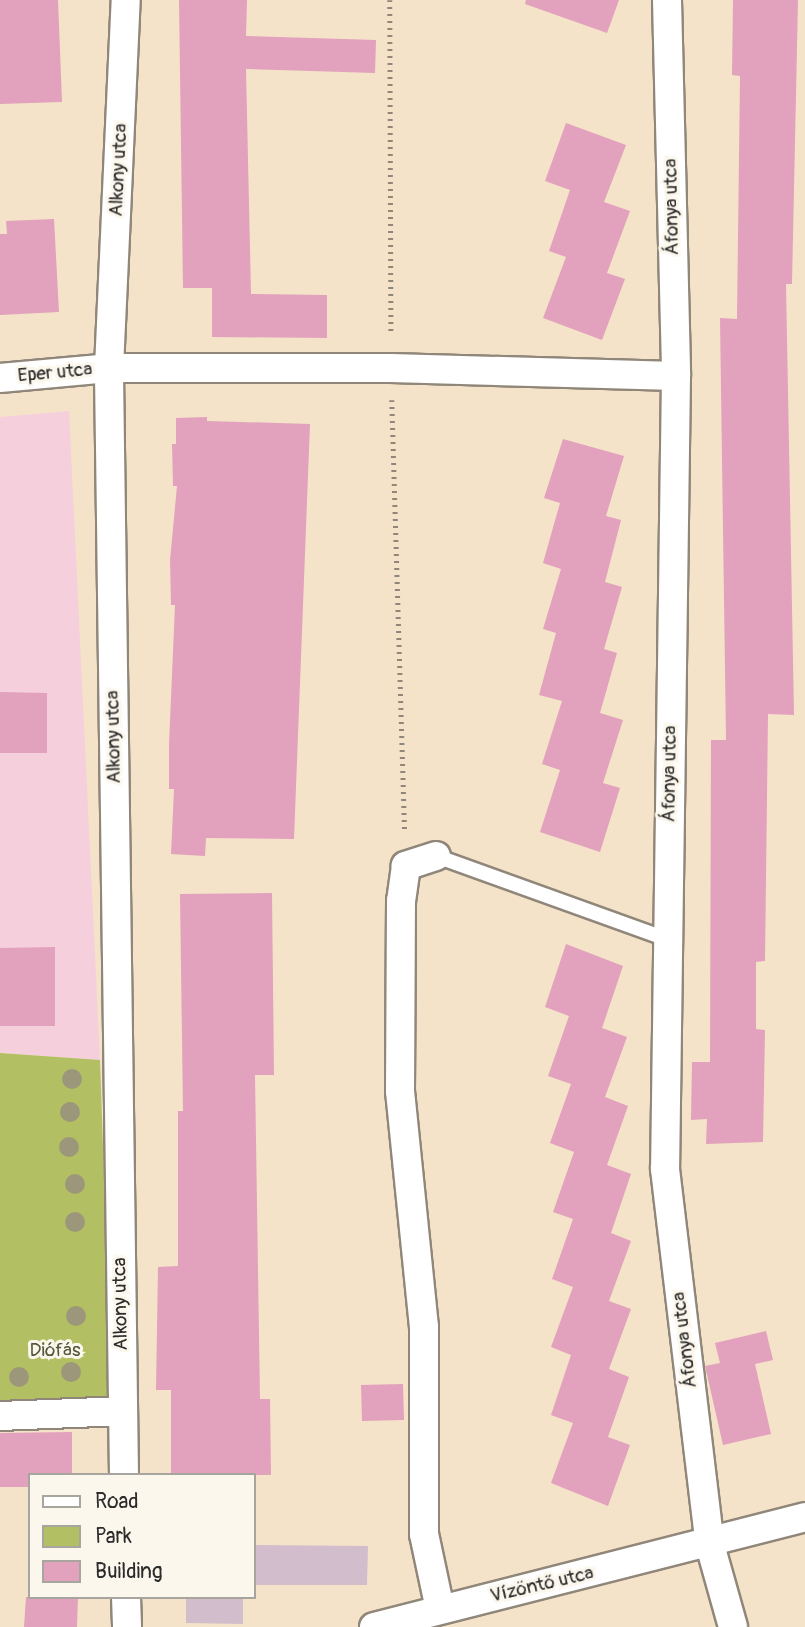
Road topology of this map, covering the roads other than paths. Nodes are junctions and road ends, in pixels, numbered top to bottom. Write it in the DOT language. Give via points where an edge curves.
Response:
graph roads {
  1 [pos="127,0"];
  2 [pos="667,0"];
  3 [pos="109,368"];
  4 [pos="676,376"];
  5 [pos="0,378"];
  6 [pos="436,856"];
  7 [pos="667,939"];
  8 [pos="123,1411"];
  9 [pos="0,1416"];
  10 [pos="124,1473"];
  11 [pos="805,1517"];
  12 [pos="710,1545"];
  13 [pos="126,1599"];
  14 [pos="442,1618"];
  15 [pos="127,1627"];
  16 [pos="374,1627"];
  17 [pos="733,1627"];
  1 -- 3 [label="street, Alkony utca"];
  2 -- 4 [label="street, Áfonya utca"];
  3 -- 4 [label="street, Eper utca" via="391,368"];
  3 -- 5 [label="street, Eper utca"];
  3 -- 8 [label="street, Alkony utca"];
  4 -- 7 [label="street, Áfonya utca"];
  6 -- 7 [label="lane"];
  6 -- 14 [label="street" via="406,866 401,901 400,1091 424,1327 424,1534"];
  7 -- 12 [label="street, Áfonya utca" via="665,1169"];
  8 -- 9 [label="street"];
  8 -- 10 [label="street, Alkony utca"];
  11 -- 12 [label="street, Vízöntő utca"];
  12 -- 14 [label="street, Vízöntő utca"];
  12 -- 17 [label="street, Áfonya utca"];
  13 -- 15 [label="street"];
  14 -- 16 [label="street, Vízöntő utca"];
}
